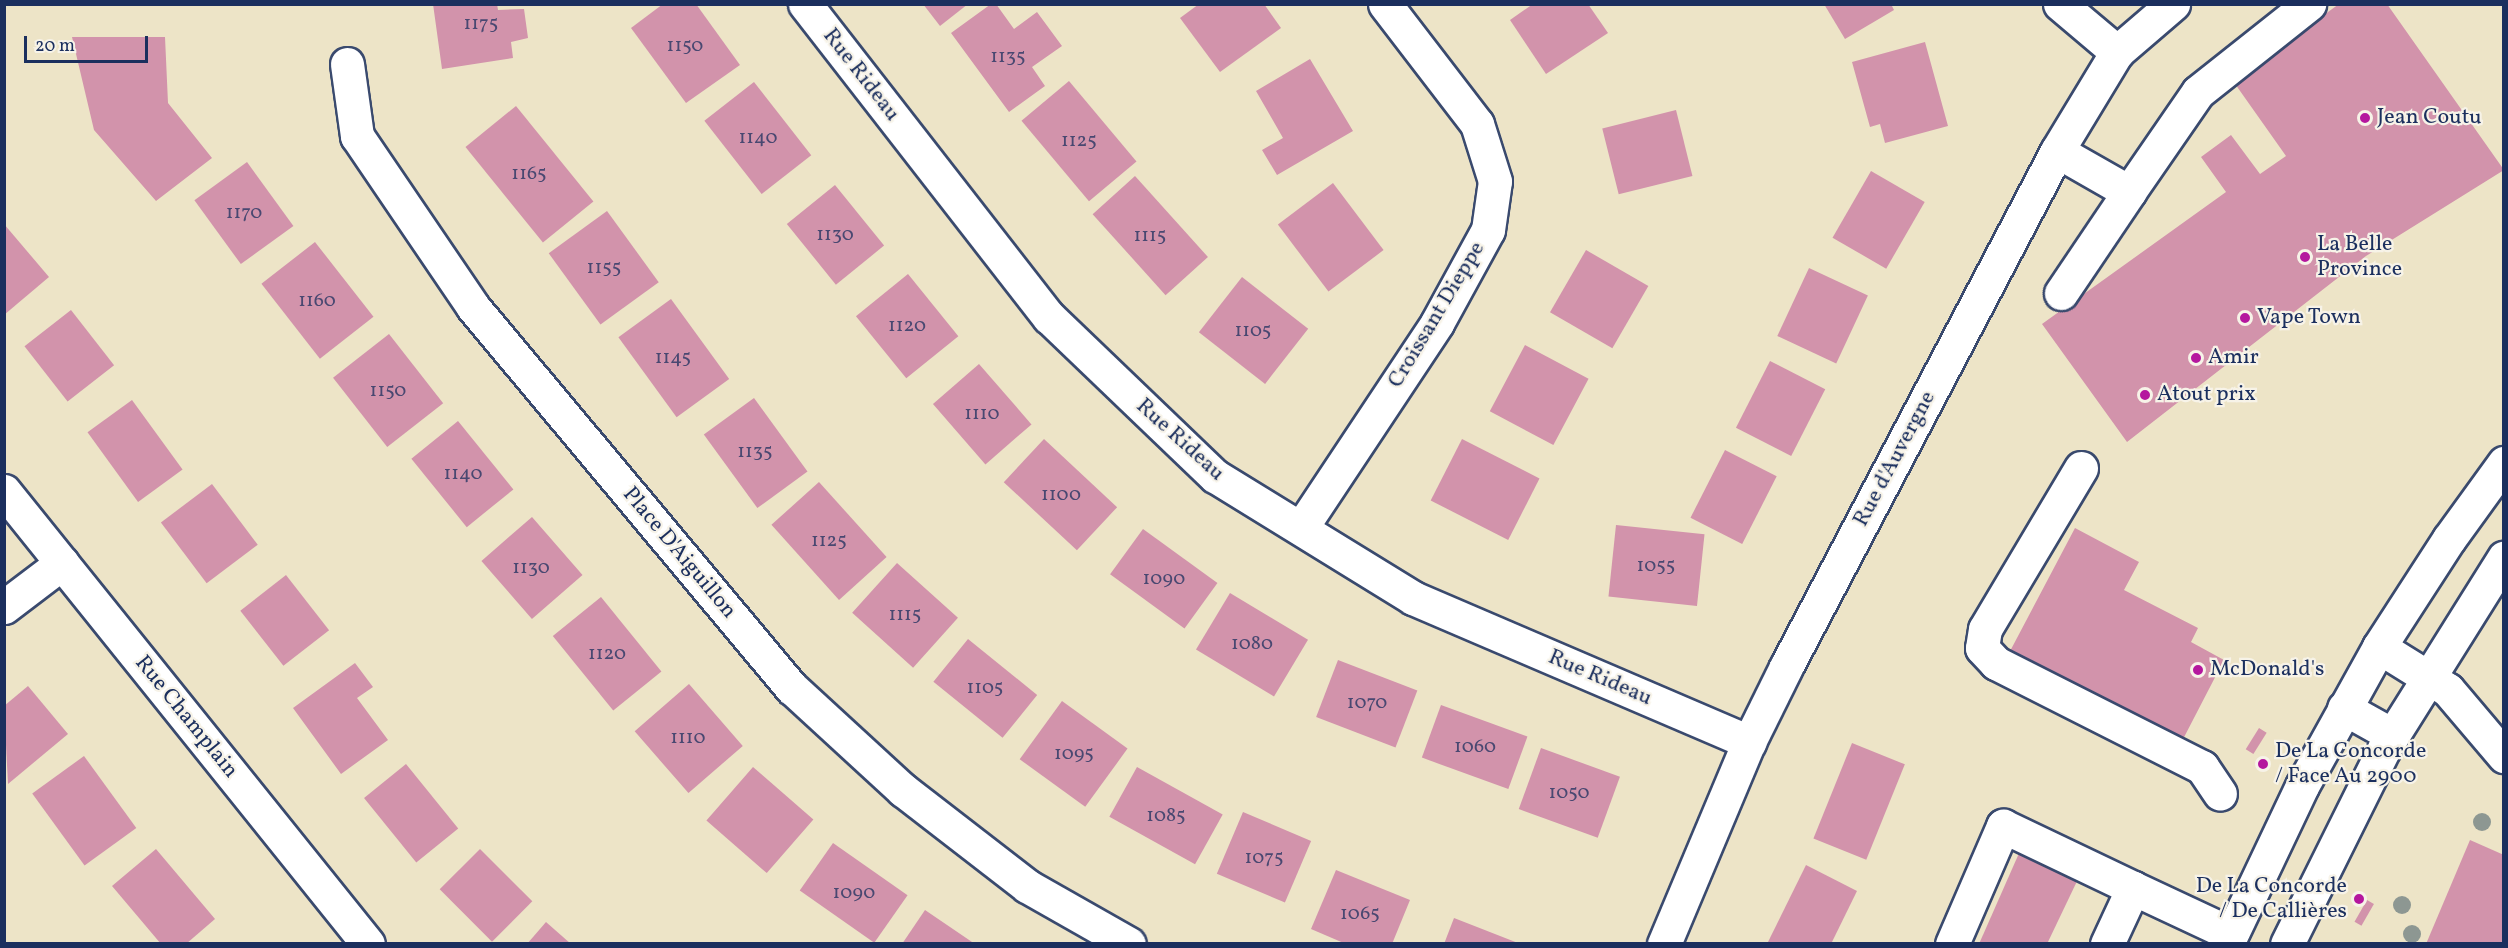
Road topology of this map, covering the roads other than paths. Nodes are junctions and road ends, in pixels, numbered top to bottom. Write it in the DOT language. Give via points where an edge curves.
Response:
graph roads {
  1 [pos="805,4"];
  2 [pos="1385,4"];
  3 [pos="2060,4"];
  4 [pos="2174,4"];
  5 [pos="2309,4"];
  6 [pos="2117,52"];
  7 [pos="347,64"];
  8 [pos="2056,151"];
  9 [pos="2129,192"];
  10 [pos="2061,293"];
  11 [pos="2504,463"];
  12 [pos="2081,468"];
  13 [pos="4,490"];
  14 [pos="1302,528"];
  15 [pos="2504,558"];
  16 [pos="62,563"];
  17 [pos="4,607"];
  18 [pos="2379,647"];
  19 [pos="2427,676"];
  20 [pos="2344,708"];
  21 [pos="2392,735"];
  22 [pos="1749,742"];
  23 [pos="2504,756"];
  24 [pos="2220,795"];
  25 [pos="2133,888"];
  26 [pos="2229,939"];
  27 [pos="368,944"];
  28 [pos="1129,944"];
  29 [pos="1664,944"];
  30 [pos="1952,944"];
  31 [pos="2107,944"];
  32 [pos="2288,944"];
  1 -- 14 [label="street, Rue Rideau" via="1049,317 1215,476"];
  2 -- 14 [label="street, Croissant Dieppe" via="1477,124 1495,181 1488,230 1437,323"];
  3 -- 6 [label="street"];
  4 -- 6 [label="street, Rue d'Auvergne"];
  5 -- 9 [label="street" via="2198,92"];
  6 -- 8 [label="street, Rue d'Auvergne"];
  7 -- 28 [label="street, Place D'Aiguillon" via="357,136 473,307 792,688 903,790 1027,886"];
  8 -- 9 [label="street"];
  8 -- 22 [label="street, Rue d'Auvergne"];
  9 -- 10 [label="street"];
  11 -- 18 [label="street" via="2448,539"];
  12 -- 24 [label="street" via="1985,629 1982,648 1996,663 2202,767"];
  13 -- 16 [label="street, Rue Champlain"];
  14 -- 22 [label="street, Rue Rideau" via="1413,598"];
  15 -- 19 [label="street"];
  16 -- 17 [label="street"];
  16 -- 27 [label="street, Rue Champlain"];
  18 -- 19 [label="street"];
  18 -- 20 [label="street"];
  19 -- 21 [label="street"];
  19 -- 23 [label="street" via="2463,705"];
  20 -- 21 [label="street"];
  20 -- 26 [label="street"];
  21 -- 32 [label="street"];
  22 -- 29 [label="street, Rue d'Auvergne"];
  25 -- 26 [label="street"];
  25 -- 30 [label="street" via="2003,826"];
  25 -- 31 [label="street"];
}
